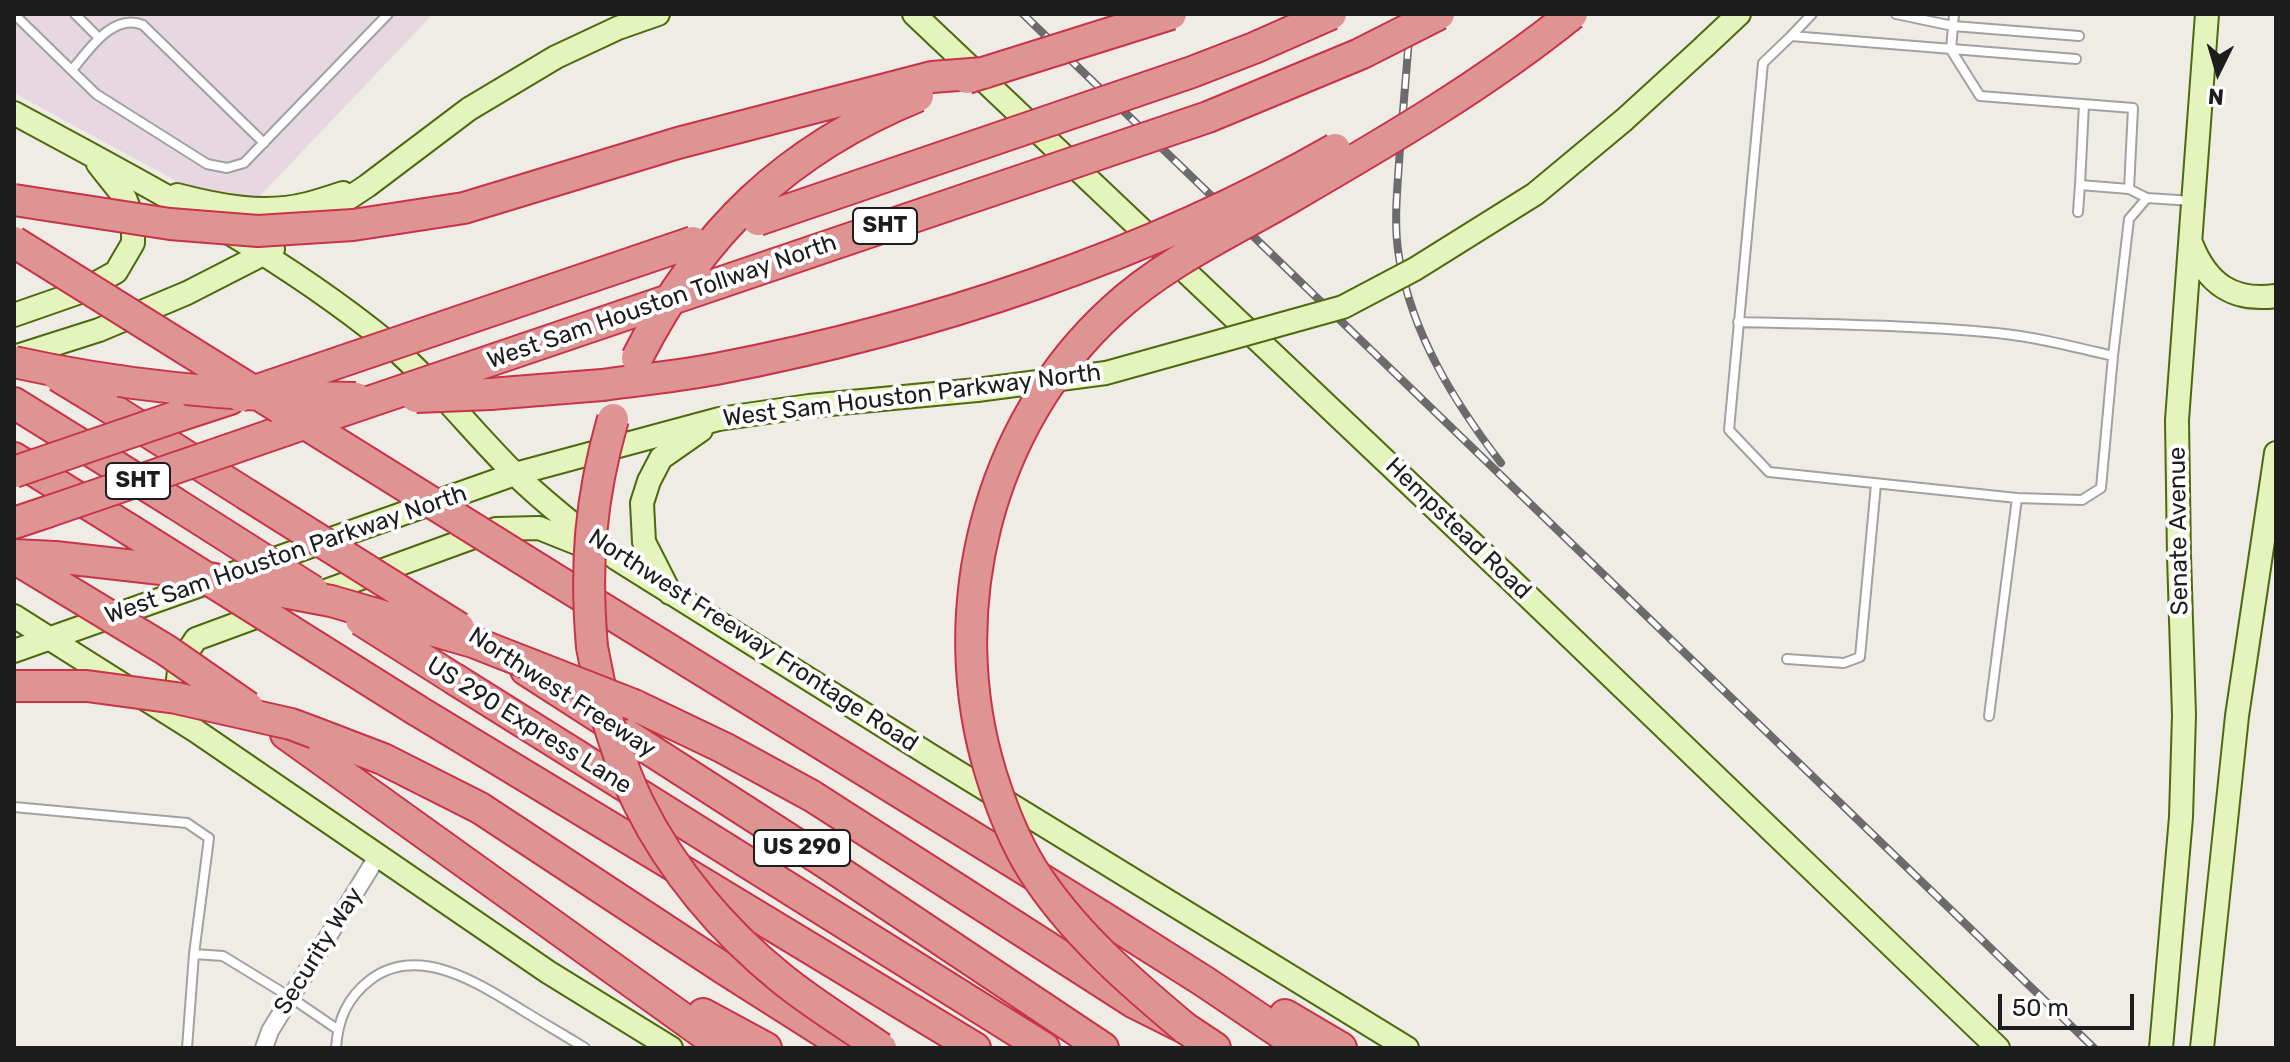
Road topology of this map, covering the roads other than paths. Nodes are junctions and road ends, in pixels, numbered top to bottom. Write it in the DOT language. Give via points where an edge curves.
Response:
graph roads {
  1 [pos="14,14"];
  2 [pos="75,14"];
  3 [pos="388,14"];
  4 [pos="658,14"];
  5 [pos="914,14"];
  6 [pos="1171,14"];
  7 [pos="1331,14"];
  8 [pos="1439,14"];
  9 [pos="1546,14"];
  10 [pos="1572,14"];
  11 [pos="1739,14"];
  12 [pos="1812,14"];
  13 [pos="1896,14"];
  14 [pos="1954,14"];
  15 [pos="2207,14"];
  16 [pos="1953,26"];
  17 [pos="1791,36"];
  18 [pos="2079,36"];
  19 [pos="99,38"];
  20 [pos="1951,50"];
  21 [pos="2076,59"];
  22 [pos="72,70"];
  23 [pos="984,73"];
  24 [pos="2084,104"];
  25 [pos="14,113"];
  26 [pos="264,143"];
  27 [pos="92,155"];
  28 [pos="2080,185"];
  29 [pos="367,186"];
  30 [pos="152,189"];
  31 [pos="2129,189"];
  32 [pos="2147,198"];
  33 [pos="14,200"];
  34 [pos="2194,201"];
  35 [pos="2078,212"];
  36 [pos="14,242"];
  37 [pos="2191,242"];
  38 [pos="264,255"];
  39 [pos="2276,296"];
  40 [pos="14,315"];
  41 [pos="1738,322"];
  42 [pos="14,348"];
  43 [pos="2113,356"];
  44 [pos="14,360"];
  45 [pos="14,403"];
  46 [pos="719,419"];
  47 [pos="2276,453"];
  48 [pos="14,458"];
  49 [pos="14,472"];
  50 [pos="515,474"];
  51 [pos="1876,484"];
  52 [pos="2017,498"];
  53 [pos="14,523"];
  54 [pos="14,556"];
  55 [pos="617,559"];
  56 [pos="670,594"];
  57 [pos="14,616"];
  58 [pos="50,638"];
  59 [pos="14,651"];
  60 [pos="1787,659"];
  61 [pos="14,686"];
  62 [pos="1989,716"];
  63 [pos="196,731"];
  64 [pos="14,807"];
  65 [pos="377,857"];
  66 [pos="194,954"];
  67 [pos="609,965"];
  68 [pos="1205,982"];
  69 [pos="290,997"];
  70 [pos="1185,1028"];
  71 [pos="337,1029"];
  72 [pos="187,1048"];
  73 [pos="264,1048"];
  74 [pos="336,1048"];
  75 [pos="585,1048"];
  76 [pos="671,1048"];
  77 [pos="724,1048"];
  78 [pos="766,1048"];
  79 [pos="849,1048"];
  80 [pos="881,1048"];
  81 [pos="975,1048"];
  82 [pos="1044,1048"];
  83 [pos="1103,1048"];
  84 [pos="1215,1048"];
  85 [pos="1303,1048"];
  86 [pos="1341,1048"];
  87 [pos="1407,1048"];
  88 [pos="1998,1048"];
  89 [pos="2161,1048"];
  90 [pos="2202,1048"];
  1 -- 22 [label="lane"];
  2 -- 19 [label="lane"];
  3 -- 26 [label="lane"];
  4 -- 29 [label="main road" via="556,57 469,109"];
  5 -- 88 [label="main road, Hempstead Road"];
  6 -- 23 [label="highway, bridge"];
  7 -- 49 [label="highway, West Sam Houston Tollway North / SHT, bridge" via="1129,94"];
  8 -- 53 [label="highway, West Sam Houston Tollway North / SHT, bridge" via="1360,54 1208,117"];
  9 -- 44 [label="highway, bridge" via="1418,101 1222,207 1026,287 830,345 602,385 374,398 164,387"];
  10 -- 70 [label="highway, bridge" via="1443,107 1157,274 1074,349 1043,391 1010,453 986,521 974,583 971,666 980,738 1001,804 1031,868 1079,930"];
  11 -- 46 [label="main road, West Sam Houston Parkway North, bridge" via="1535,194 1343,307 1106,373"];
  12 -- 17 [label="lane"];
  13 -- 16 [label="lane"];
  14 -- 16 [label="lane"];
  15 -- 34 [label="main road, Senate Avenue"];
  16 -- 18 [label="lane"];
  16 -- 20 [label="lane"];
  17 -- 20 [label="lane"];
  17 -- 41 [label="lane" via="1763,63"];
  19 -- 22 [label="lane"];
  19 -- 26 [label="lane" via="124,22 143,25"];
  20 -- 21 [label="lane"];
  20 -- 24 [label="lane" via="1980,96"];
  22 -- 26 [label="lane" via="96,94 207,164 227,168 244,163"];
  23 -- 33 [label="highway, bridge" via="932,77 678,143 464,208 353,225 258,231 170,224"];
  23 -- 80 [label="highway, bridge" via="891,107 832,137 779,176 708,246 669,299 624,388 601,462 589,539 589,614 605,712 626,774 655,833 672,862 743,944"];
  24 -- 28 [label="lane"];
  24 -- 31 [label="lane" via="2133,108"];
  25 -- 27 [label="main road, Northwest Freeway Frontage Road"];
  27 -- 30 [label="main road, Northwest Freeway Frontage Road"];
  27 -- 40 [label="main road" via="125,198 133,219 133,243 116,272 80,292"];
  28 -- 31 [label="lane"];
  28 -- 35 [label="lane"];
  29 -- 30 [label="main road" via="304,205 254,209"];
  29 -- 38 [label="main road"];
  30 -- 38 [label="main road, Northwest Freeway Frontage Road"];
  31 -- 32 [label="lane"];
  32 -- 34 [label="lane"];
  32 -- 43 [label="lane" via="2129,219"];
  34 -- 37 [label="main road, Senate Avenue"];
  36 -- 68 [label="highway, bridge"];
  37 -- 39 [label="main road" via="2207,271 2232,292"];
  37 -- 89 [label="main road, Senate Avenue" via="2177,420 2184,715 2181,817"];
  38 -- 44 [label="main road" via="99,330"];
  38 -- 50 [label="main road, Northwest Freeway Frontage Road" via="389,344 434,384"];
  41 -- 43 [label="lane" via="1999,333"];
  41 -- 51 [label="lane" via="1729,430 1769,472"];
  42 -- 83 [label="highway, Northwest Freeway / US 290, bridge" via="498,652"];
  43 -- 52 [label="lane" via="2101,488 2082,500"];
  45 -- 82 [label="highway, US 290 Express Lane, bridge"];
  46 -- 50 [label="main road, West Sam Houston Parkway North"];
  46 -- 56 [label="main road" via="661,458 642,503 644,542"];
  47 -- 90 [label="main road" via="2237,716"];
  48 -- 81 [label="highway, bridge" via="418,711"];
  50 -- 55 [label="main road, Northwest Freeway Frontage Road"];
  50 -- 58 [label="main road, West Sam Houston Parkway North"];
  51 -- 52 [label="lane"];
  51 -- 60 [label="lane" via="1860,657 1844,663"];
  52 -- 62 [label="lane"];
  54 -- 67 [label="highway, bridge" via="166,650"];
  54 -- 70 [label="highway, bridge" via="161,569 331,601 473,642 634,705 812,796 1133,1002"];
  55 -- 56 [label="main road, Northwest Freeway Frontage Road"];
  55 -- 63 [label="main road" via="539,528 496,529 196,639 180,663 177,687"];
  56 -- 87 [label="main road, Northwest Freeway Frontage Road"];
  57 -- 58 [label="main road"];
  58 -- 59 [label="main road, West Sam Houston Parkway North"];
  58 -- 63 [label="main road"];
  61 -- 79 [label="highway, bridge" via="87,686 176,698 291,724 383,759 480,808"];
  63 -- 65 [label="main road"];
  64 -- 66 [label="lane" via="187,823 209,838"];
  65 -- 69 [label="street, Security Way"];
  65 -- 76 [label="main road"];
  66 -- 69 [label="lane" via="223,956"];
  66 -- 72 [label="lane"];
  67 -- 77 [label="highway"];
  67 -- 78 [label="highway"];
  68 -- 85 [label="highway"];
  68 -- 86 [label="highway" via="1296,1020"];
  69 -- 71 [label="lane"];
  69 -- 73 [label="street, Security Way"];
  70 -- 84 [label="highway"];
  71 -- 74 [label="lane"];
  71 -- 75 [label="lane" via="361,987 388,970 416,966 447,971 489,990"];
}
